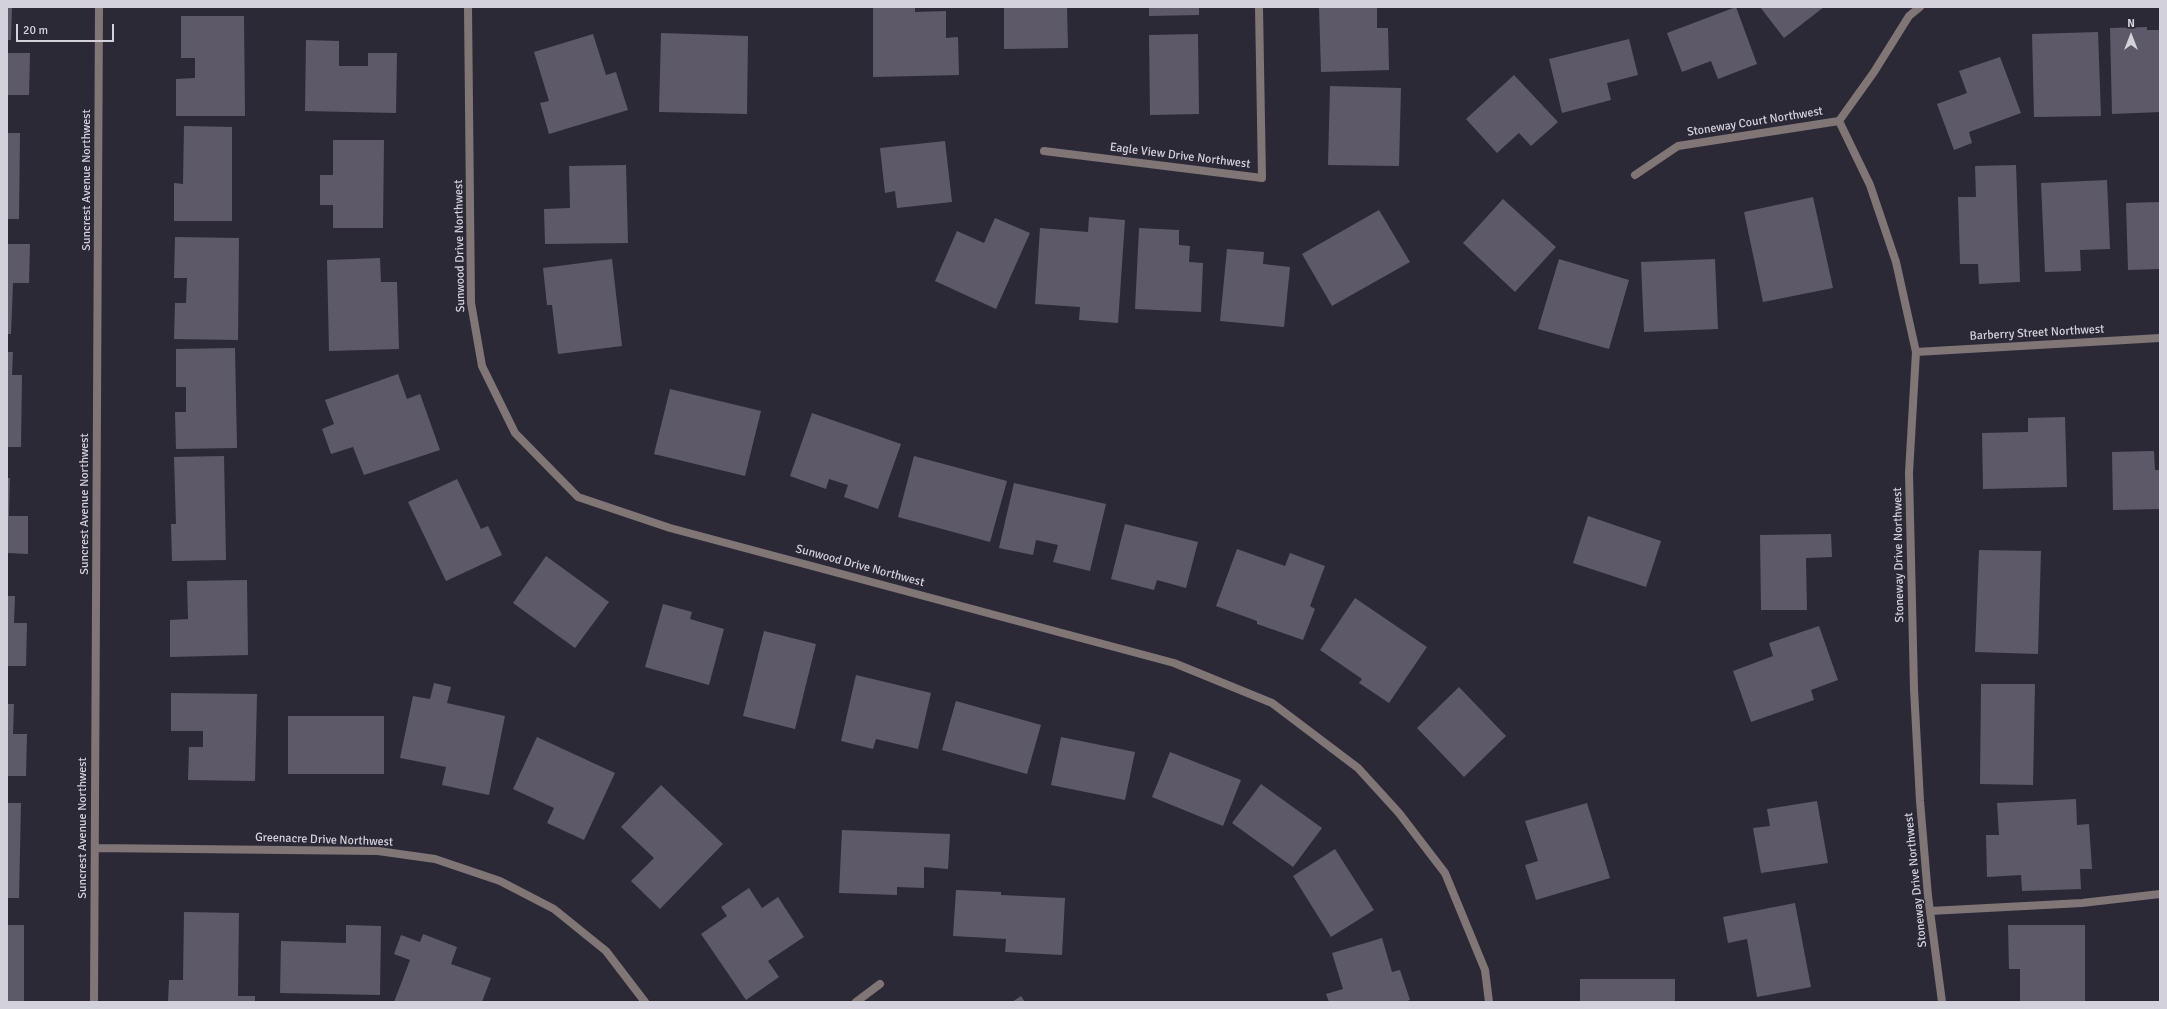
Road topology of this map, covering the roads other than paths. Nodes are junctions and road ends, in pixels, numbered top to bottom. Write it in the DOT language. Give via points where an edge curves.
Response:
graph roads {
  1 [pos="100,7"];
  2 [pos="468,7"];
  3 [pos="1259,7"];
  4 [pos="1920,7"];
  5 [pos="1839,121"];
  6 [pos="1044,151"];
  7 [pos="1635,175"];
  8 [pos="2160,338"];
  9 [pos="1916,352"];
  10 [pos="95,848"];
  11 [pos="2160,894"];
  12 [pos="1930,912"];
  13 [pos="880,984"];
  14 [pos="94,1002"];
  15 [pos="645,1002"];
  16 [pos="856,1002"];
  17 [pos="1489,1002"];
  18 [pos="1942,1002"];
  1 -- 10 [label="street, Suncrest Avenue Northwest"];
  2 -- 17 [label="street, Sunwood Drive Northwest" via="471,303 482,366 515,433 578,496 670,528 1174,663 1272,703 1358,768 1399,812 1445,873 1484,970"];
  3 -- 6 [label="street, Eagle View Drive Northwest" via="1262,178"];
  4 -- 5 [label="street" via="1909,16"];
  5 -- 7 [label="street, Stoneway Court Northwest" via="1678,146"];
  5 -- 9 [label="street, Stoneway Drive Northwest" via="1870,186 1896,262"];
  8 -- 9 [label="street, Barberry Street Northwest"];
  9 -- 12 [label="street, Stoneway Drive Northwest" via="1909,473 1914,680 1920,801"];
  10 -- 14 [label="street, Suncrest Avenue Northwest"];
  10 -- 15 [label="street, Greenacre Drive Northwest" via="378,851 435,859 500,881 554,909 606,951"];
  11 -- 12 [label="street" via="2082,903"];
  12 -- 18 [label="street, Stoneway Drive Northwest"];
  13 -- 16 [label="street"];
}
